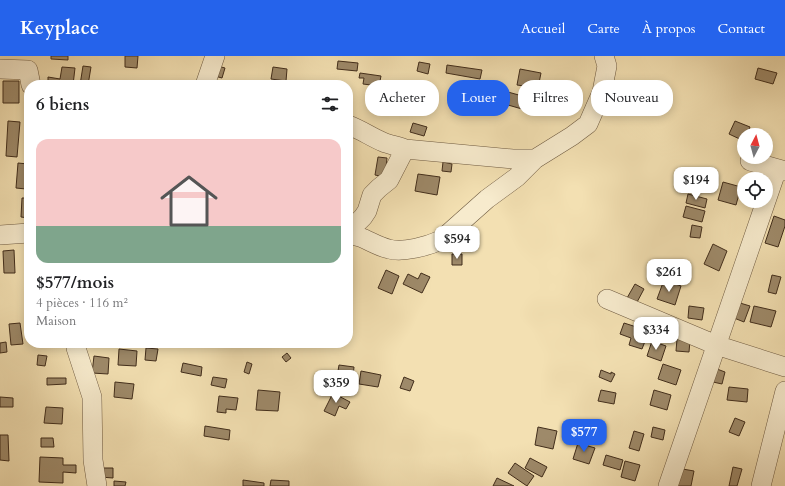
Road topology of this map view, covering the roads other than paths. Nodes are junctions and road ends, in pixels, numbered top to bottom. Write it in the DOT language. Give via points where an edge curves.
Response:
graph roads {
  1 [pos="215,56"];
  2 [pos="604,56"];
  3 [pos="0,69"];
  4 [pos="31,80"];
  5 [pos="206,80"];
  6 [pos="353,127"];
  7 [pos="405,149"];
  8 [pos="535,159"];
  9 [pos="760,164"];
  10 [pos="781,170"];
  11 [pos="773,187"];
  12 [pos="764,208"];
  13 [pos="353,228"];
  14 [pos="24,233"];
  15 [pos="0,235"];
  16 [pos="353,235"];
  17 [pos="607,298"];
  18 [pos="716,345"];
  19 [pos="76,348"];
  20 [pos="785,367"];
  21 [pos="785,391"];
  22 [pos="97,486"];
  23 [pos="668,486"];
  24 [pos="760,486"];
  1 -- 5 [label="street"];
  2 -- 8 [label="street" via="607,66 602,92 588,124"];
  3 -- 4 [label="street" via="28,70"];
  6 -- 7 [label="street" via="384,143"];
  7 -- 8 [label="street"];
  7 -- 13 [label="street" via="389,180 372,195 367,211"];
  8 -- 16 [label="street" via="517,177 433,244 407,250 391,250"];
  9 -- 10 [label="street"];
  10 -- 11 [label="street"];
  12 -- 18 [label="street"];
  14 -- 15 [label="street"];
  17 -- 18 [label="street"];
  18 -- 20 [label="street"];
  18 -- 23 [label="street"];
  19 -- 22 [label="street" via="92,397 93,460"];
  21 -- 24 [label="street"];
}
